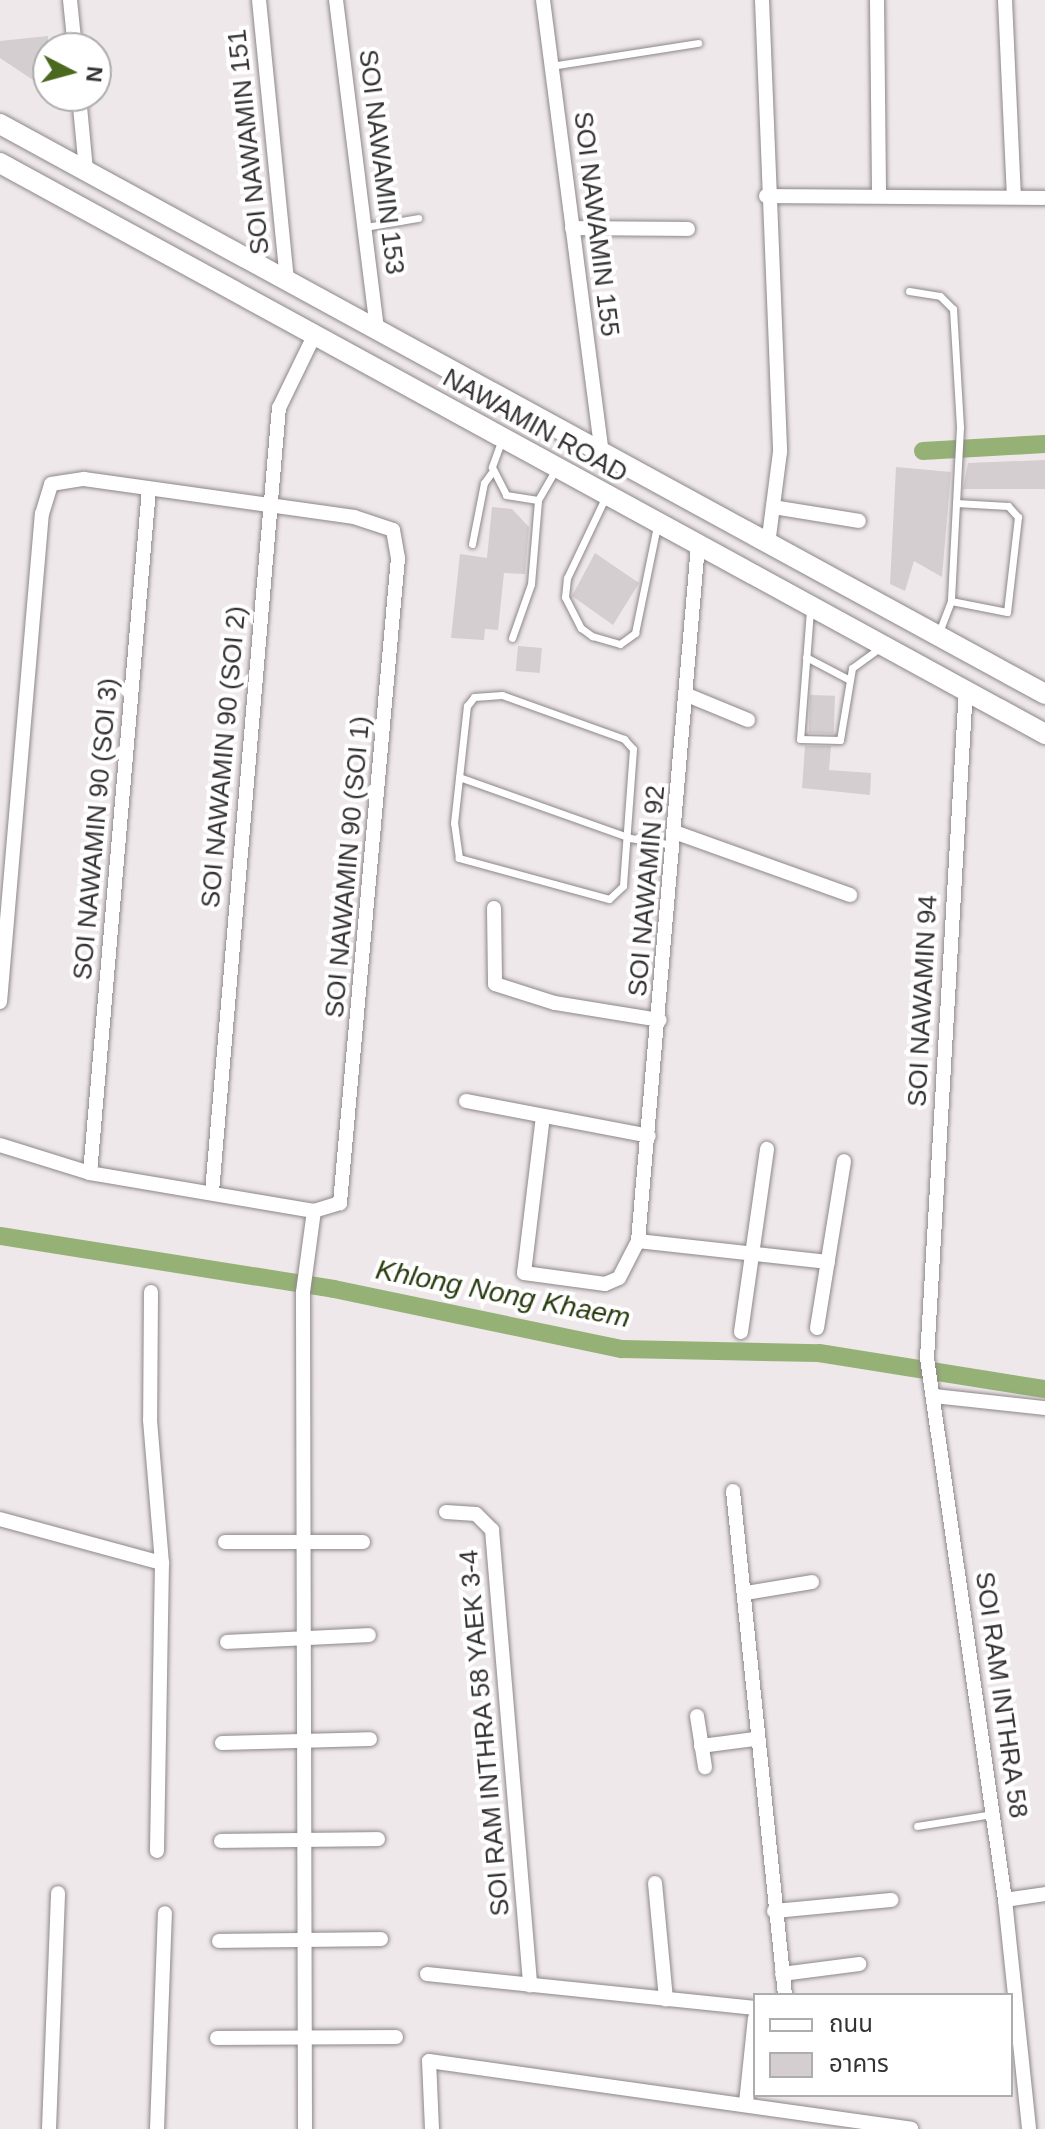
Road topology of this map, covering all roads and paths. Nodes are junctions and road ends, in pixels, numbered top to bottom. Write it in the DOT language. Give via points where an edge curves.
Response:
graph roads {
  1 [pos="70,0"];
  2 [pos="259,0"];
  3 [pos="336,0"];
  4 [pos="543,0"];
  5 [pos="762,0"];
  6 [pos="877,0"];
  7 [pos="1005,0"];
  8 [pos="73,32"];
  9 [pos="698,43"];
  10 [pos="551,66"];
  11 [pos="81,112"];
  12 [pos="0,124"];
  13 [pos="0,163"];
  14 [pos="86,170"];
  15 [pos="879,195"];
  16 [pos="766,196"];
  17 [pos="1014,197"];
  18 [pos="1045,198"];
  19 [pos="418,218"];
  20 [pos="365,227"];
  21 [pos="572,228"];
  22 [pos="688,229"];
  23 [pos="287,280"];
  24 [pos="909,291"];
  25 [pos="377,330"];
  26 [pos="315,334"];
  27 [pos="503,438"];
  28 [pos="602,455"];
  29 [pos="556,468"];
  30 [pos="492,472"];
  31 [pos="149,489"];
  32 [pos="606,495"];
  33 [pos="538,500"];
  34 [pos="956,503"];
  35 [pos="773,507"];
  36 [pos="269,510"];
  37 [pos="859,521"];
  38 [pos="657,523"];
  39 [pos="472,544"];
  40 [pos="768,545"];
  41 [pos="698,546"];
  42 [pos="951,601"];
  43 [pos="811,606"];
  44 [pos="938,636"];
  45 [pos="512,638"];
  46 [pos="884,645"];
  47 [pos="806,657"];
  48 [pos="983,660"];
  49 [pos="848,679"];
  50 [pos="966,688"];
  51 [pos="1045,694"];
  52 [pos="687,695"];
  53 [pos="748,720"];
  54 [pos="1045,734"];
  55 [pos="459,777"];
  56 [pos="630,838"];
  57 [pos="677,839"];
  58 [pos="850,895"];
  59 [pos="494,908"];
  60 [pos="0,1002"];
  61 [pos="660,1020"];
  62 [pos="466,1101"];
  63 [pos="543,1116"];
  64 [pos="649,1136"];
  65 [pos="0,1145"];
  66 [pos="767,1149"];
  67 [pos="844,1161"];
  68 [pos="90,1173"];
  69 [pos="212,1192"];
  70 [pos="314,1211"];
  71 [pos="638,1241"];
  72 [pos="750,1249"];
  73 [pos="828,1262"];
  74 [pos="151,1292"];
  75 [pos="929,1317"];
  76 [pos="817,1328"];
  77 [pos="741,1332"];
  78 [pos="933,1393"];
  79 [pos="1045,1408"];
  80 [pos="733,1491"];
  81 [pos="446,1512"];
  82 [pos="0,1519"];
  83 [pos="225,1542"];
  84 [pos="303,1542"];
  85 [pos="363,1542"];
  86 [pos="162,1563"];
  87 [pos="812,1582"];
  88 [pos="746,1593"];
  89 [pos="369,1635"];
  90 [pos="304,1637"];
  91 [pos="227,1642"];
  92 [pos="697,1716"];
  93 [pos="370,1739"];
  94 [pos="755,1739"];
  95 [pos="304,1740"];
  96 [pos="222,1743"];
  97 [pos="701,1746"];
  98 [pos="705,1767"];
  99 [pos="993,1814"];
  100 [pos="917,1826"];
  101 [pos="378,1839"];
  102 [pos="304,1840"];
  103 [pos="221,1841"];
  104 [pos="157,1851"];
  105 [pos="655,1883"];
  106 [pos="58,1893"];
  107 [pos="1045,1894"];
  108 [pos="891,1900"];
  109 [pos="1005,1900"];
  110 [pos="774,1911"];
  111 [pos="165,1913"];
  112 [pos="381,1939"];
  113 [pos="304,1940"];
  114 [pos="219,1941"];
  115 [pos="859,1964"];
  116 [pos="427,1974"];
  117 [pos="782,1974"];
  118 [pos="530,1985"];
  119 [pos="785,1993"];
  120 [pos="666,1999"];
  121 [pos="753,2008"];
  122 [pos="396,2037"];
  123 [pos="753,2037"];
  124 [pos="217,2038"];
  125 [pos="305,2038"];
  126 [pos="746,2103"];
  127 [pos="49,2129"];
  128 [pos="157,2129"];
  129 [pos="305,2129"];
  130 [pos="432,2129"];
  131 [pos="911,2129"];
  132 [pos="1029,2129"];
  1 -- 8 [label="street"];
  2 -- 23 [label="street, SOI NAWAMIN 151"];
  3 -- 20 [label="street, SOI NAWAMIN 153"];
  4 -- 10 [label="street, SOI NAWAMIN 155"];
  5 -- 16 [label="street"];
  6 -- 15 [label="street"];
  7 -- 17 [label="street"];
  9 -- 10 [label="lane"];
  10 -- 21 [label="street, SOI NAWAMIN 155"];
  11 -- 14 [label="street"];
  12 -- 14 [label="main road, NAWAMIN ROAD"];
  13 -- 26 [label="main road, NAWAMIN ROAD"];
  14 -- 23 [label="main road, NAWAMIN ROAD"];
  15 -- 16 [label="street"];
  15 -- 17 [label="street"];
  16 -- 35 [label="street" via="780,452"];
  17 -- 18 [label="street"];
  19 -- 20 [label="lane"];
  20 -- 25 [label="street, SOI NAWAMIN 153"];
  21 -- 22 [label="street"];
  21 -- 28 [label="street, SOI NAWAMIN 155"];
  23 -- 25 [label="main road, NAWAMIN ROAD"];
  24 -- 34 [label="lane" via="940,296 953,309 960,427"];
  25 -- 28 [label="main road, NAWAMIN ROAD"];
  26 -- 27 [label="main road, NAWAMIN ROAD"];
  26 -- 36 [label="street, SOI NAWAMIN 90 (SOI 2)" via="283,391"];
  27 -- 29 [label="main road, NAWAMIN ROAD"];
  27 -- 30 [label="lane"];
  28 -- 40 [label="main road, NAWAMIN ROAD"];
  29 -- 32 [label="main road, NAWAMIN ROAD"];
  29 -- 33 [label="lane"];
  30 -- 33 [label="lane" via="506,495"];
  30 -- 39 [label="lane" via="484,483"];
  31 -- 36 [label="street"];
  31 -- 60 [label="street" via="60,480 44,497"];
  31 -- 68 [label="street, SOI NAWAMIN 90 (SOI 3)"];
  32 -- 38 [label="main road, NAWAMIN ROAD"];
  32 -- 38 [label="lane" via="567,578 565,597 581,628 592,636 620,644 635,633"];
  33 -- 45 [label="lane" via="531,584"];
  34 -- 42 [label="lane"];
  34 -- 42 [label="lane" via="1016,509 1017,532 1007,612"];
  35 -- 37 [label="street"];
  35 -- 40 [label="street"];
  36 -- 69 [label="street, SOI NAWAMIN 90 (SOI 2)"];
  36 -- 70 [label="street, SOI NAWAMIN 90 (SOI 1)" via="377,522 393,530 398,558 346,1180 340,1203"];
  38 -- 41 [label="main road, NAWAMIN ROAD"];
  40 -- 44 [label="main road, NAWAMIN ROAD"];
  41 -- 43 [label="main road, NAWAMIN ROAD"];
  41 -- 52 [label="street, SOI NAWAMIN 92"];
  42 -- 44 [label="lane"];
  43 -- 46 [label="main road, NAWAMIN ROAD"];
  43 -- 47 [label="lane"];
  44 -- 48 [label="main road, NAWAMIN ROAD"];
  46 -- 49 [label="lane" via="852,668"];
  46 -- 50 [label="main road, NAWAMIN ROAD"];
  47 -- 49 [label="lane"];
  47 -- 49 [label="lane" via="800,739 840,740"];
  48 -- 50 [label="main road"];
  48 -- 51 [label="main road, NAWAMIN ROAD"];
  50 -- 54 [label="main road, NAWAMIN ROAD"];
  50 -- 75 [label="street, SOI NAWAMIN 94"];
  52 -- 53 [label="street"];
  52 -- 57 [label="street, SOI NAWAMIN 92"];
  55 -- 56 [label="lane"];
  55 -- 56 [label="lane" via="455,848 474,864 609,899 623,886"];
  55 -- 56 [label="lane" via="467,706 474,697 502,695 629,744 636,762"];
  56 -- 57 [label="lane"];
  57 -- 58 [label="street"];
  57 -- 61 [label="street, SOI NAWAMIN 92"];
  59 -- 61 [label="street" via="495,984 555,1003"];
  61 -- 64 [label="street, SOI NAWAMIN 92"];
  62 -- 63 [label="street"];
  63 -- 64 [label="street"];
  63 -- 71 [label="street, SOI NAWAMIN 92" via="524,1273 605,1284 631,1263"];
  64 -- 71 [label="street, SOI NAWAMIN 92"];
  65 -- 68 [label="street"];
  66 -- 72 [label="street"];
  67 -- 73 [label="street"];
  68 -- 69 [label="street"];
  69 -- 70 [label="street"];
  70 -- 84 [label="street" via="303,1292"];
  71 -- 72 [label="street"];
  72 -- 73 [label="street"];
  72 -- 77 [label="street"];
  73 -- 76 [label="street"];
  74 -- 86 [label="street" via="150,1420"];
  75 -- 78 [label="street, SOI RAM INTHRA 58" via="927,1358"];
  78 -- 79 [label="street"];
  78 -- 99 [label="street, SOI RAM INTHRA 58"];
  80 -- 88 [label="street"];
  81 -- 118 [label="street, SOI RAM INTHRA 58 YAEK 3-4" via="476,1514 492,1530"];
  82 -- 86 [label="street"];
  83 -- 84 [label="street"];
  84 -- 85 [label="street"];
  84 -- 90 [label="street"];
  86 -- 104 [label="street"];
  87 -- 88 [label="street"];
  88 -- 94 [label="street"];
  89 -- 90 [label="street"];
  90 -- 91 [label="street"];
  90 -- 95 [label="street"];
  92 -- 97 [label="street"];
  93 -- 95 [label="street"];
  94 -- 97 [label="street"];
  94 -- 110 [label="street"];
  95 -- 96 [label="street"];
  95 -- 102 [label="street"];
  97 -- 98 [label="street"];
  99 -- 100 [label="lane"];
  99 -- 109 [label="street, SOI RAM INTHRA 58"];
  101 -- 102 [label="street"];
  102 -- 103 [label="street"];
  102 -- 113 [label="street"];
  105 -- 120 [label="street"];
  106 -- 127 [label="street"];
  107 -- 109 [label="street"];
  108 -- 110 [label="street"];
  109 -- 132 [label="street, SOI RAM INTHRA 58"];
  110 -- 117 [label="street"];
  111 -- 128 [label="street"];
  112 -- 113 [label="street"];
  113 -- 114 [label="street"];
  113 -- 125 [label="street"];
  115 -- 117 [label="street"];
  116 -- 118 [label="street"];
  117 -- 119 [label="street"];
  118 -- 120 [label="street"];
  120 -- 121 [label="street"];
  122 -- 125 [label="street"];
  123 -- 126 [label="street"];
  124 -- 125 [label="street"];
  125 -- 129 [label="street"];
  126 -- 130 [label="street" via="429,2061"];
  126 -- 131 [label="street"];
}
